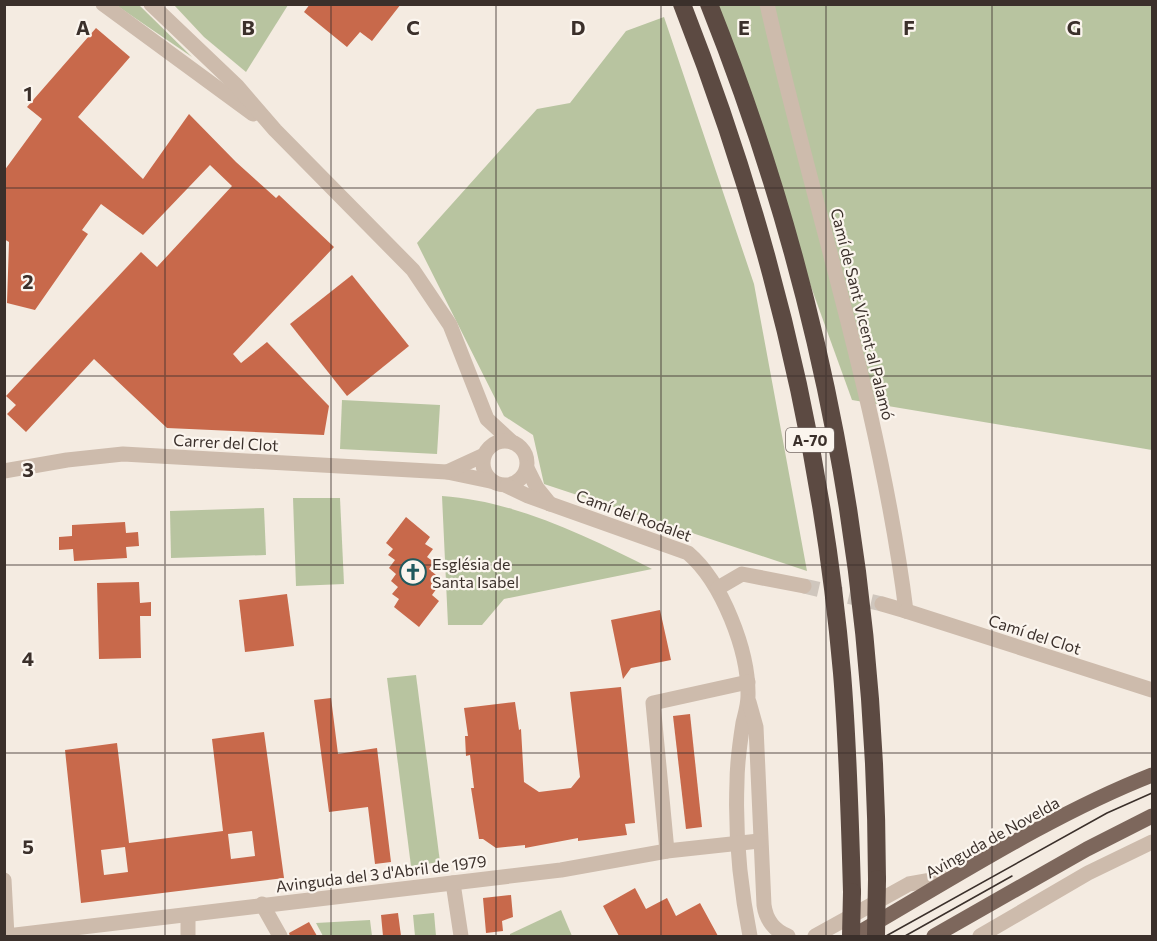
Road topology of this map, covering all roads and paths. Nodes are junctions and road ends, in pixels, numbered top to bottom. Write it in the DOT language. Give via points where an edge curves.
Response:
graph roads {
  1 [pos="104,4"];
  2 [pos="151,4"];
  3 [pos="682,4"];
  4 [pos="709,4"];
  5 [pos="766,4"];
  6 [pos="274,130"];
  7 [pos="487,419"];
  8 [pos="512,442"];
  9 [pos="486,452"];
  10 [pos="527,468"];
  11 [pos="4,471"];
  12 [pos="447,472"];
  13 [pos="490,481"];
  14 [pos="507,486"];
  15 [pos="550,504"];
  16 [pos="804,586"];
  17 [pos="718,588"];
  18 [pos="882,604"];
  19 [pos="906,611"];
  20 [pos="748,682"];
  21 [pos="1152,690"];
  22 [pos="748,700"];
  23 [pos="1152,775"];
  24 [pos="1152,816"];
  25 [pos="759,841"];
  26 [pos="1152,842"];
  27 [pos="738,843"];
  28 [pos="667,851"];
  29 [pos="960,874"];
  30 [pos="4,880"];
  31 [pos="453,883"];
  32 [pos="262,904"];
  33 [pos="188,915"];
  34 [pos="746,934"];
  35 [pos="7,936"];
  36 [pos="188,936"];
  37 [pos="280,936"];
  38 [pos="461,936"];
  39 [pos="788,936"];
  40 [pos="815,936"];
  41 [pos="852,936"];
  42 [pos="876,936"];
  43 [pos="934,936"];
  44 [pos="980,936"];
  1 -- 6 [label="street"];
  2 -- 6 [label="street" via="237,86"];
  3 -- 41 [label="highway, A-70, bridge" via="748,196 790,349 809,437 842,673"];
  4 -- 42 [label="highway, A-70, bridge" via="759,140 792,248 844,473 868,656 876,788"];
  5 -- 19 [label="street, Camí de Sant Vicent al Palamó" via="868,405 896,531"];
  6 -- 7 [label="street" via="413,270 450,325"];
  7 -- 8 [label="street"];
  7 -- 9 [label="street"];
  8 -- 9 [label="street" via="498,442"];
  8 -- 10 [label="street" via="524,452"];
  9 -- 12 [label="street, Carrer del Clot"];
  9 -- 13 [label="street" via="482,464"];
  10 -- 14 [label="street" via="516,483"];
  10 -- 15 [label="street, Camí del Rodalet"];
  11 -- 12 [label="street, Carrer del Clot" via="123,454"];
  12 -- 13 [label="street, Carrer del Clot"];
  13 -- 14 [label="street"];
  14 -- 15 [label="street, Camí del Rodalet"];
  15 -- 17 [label="street, Camí del Rodalet" via="688,553 704,566"];
  16 -- 17 [label="street" via="742,574"];
  17 -- 20 [label="street, Camí del Rodalet" via="740,647"];
  18 -- 19 [label="street"];
  19 -- 21 [label="street, Camí del Clot"];
  20 -- 22 [label="street, Camí del Rodalet"];
  20 -- 28 [label="street" via="653,703"];
  22 -- 25 [label="street, Camí del Rodalet" via="756,727"];
  22 -- 27 [label="street, Camí del Rodalet" via="737,782"];
  23 -- 29 [label="main road, Avinguda de Novelda" via="1116,789"];
  24 -- 43 [label="main road"];
  25 -- 27 [label="street, Avinguda del 3 d'Abril de 1979"];
  25 -- 39 [label="street, Camí del Rodalet" via="765,911 779,933"];
  26 -- 44 [label="street" via="1088,873"];
  27 -- 28 [label="street, Avinguda del 3 d'Abril de 1979"];
  27 -- 34 [label="street, Camí del Rodalet"];
  28 -- 31 [label="street, Avinguda del 3 d'Abril de 1979" via="561,870"];
  29 -- 40 [label="street" via="909,884"];
  29 -- 41 [label="main road, Avinguda de Novelda"];
  30 -- 35 [label="street"];
  31 -- 32 [label="street, Avinguda del 3 d'Abril de 1979"];
  31 -- 38 [label="street"];
  32 -- 33 [label="street, Avinguda del 3 d'Abril de 1979"];
  32 -- 37 [label="street"];
  33 -- 35 [label="street, Avinguda del 3 d'Abril de 1979"];
  33 -- 36 [label="street"];
}
